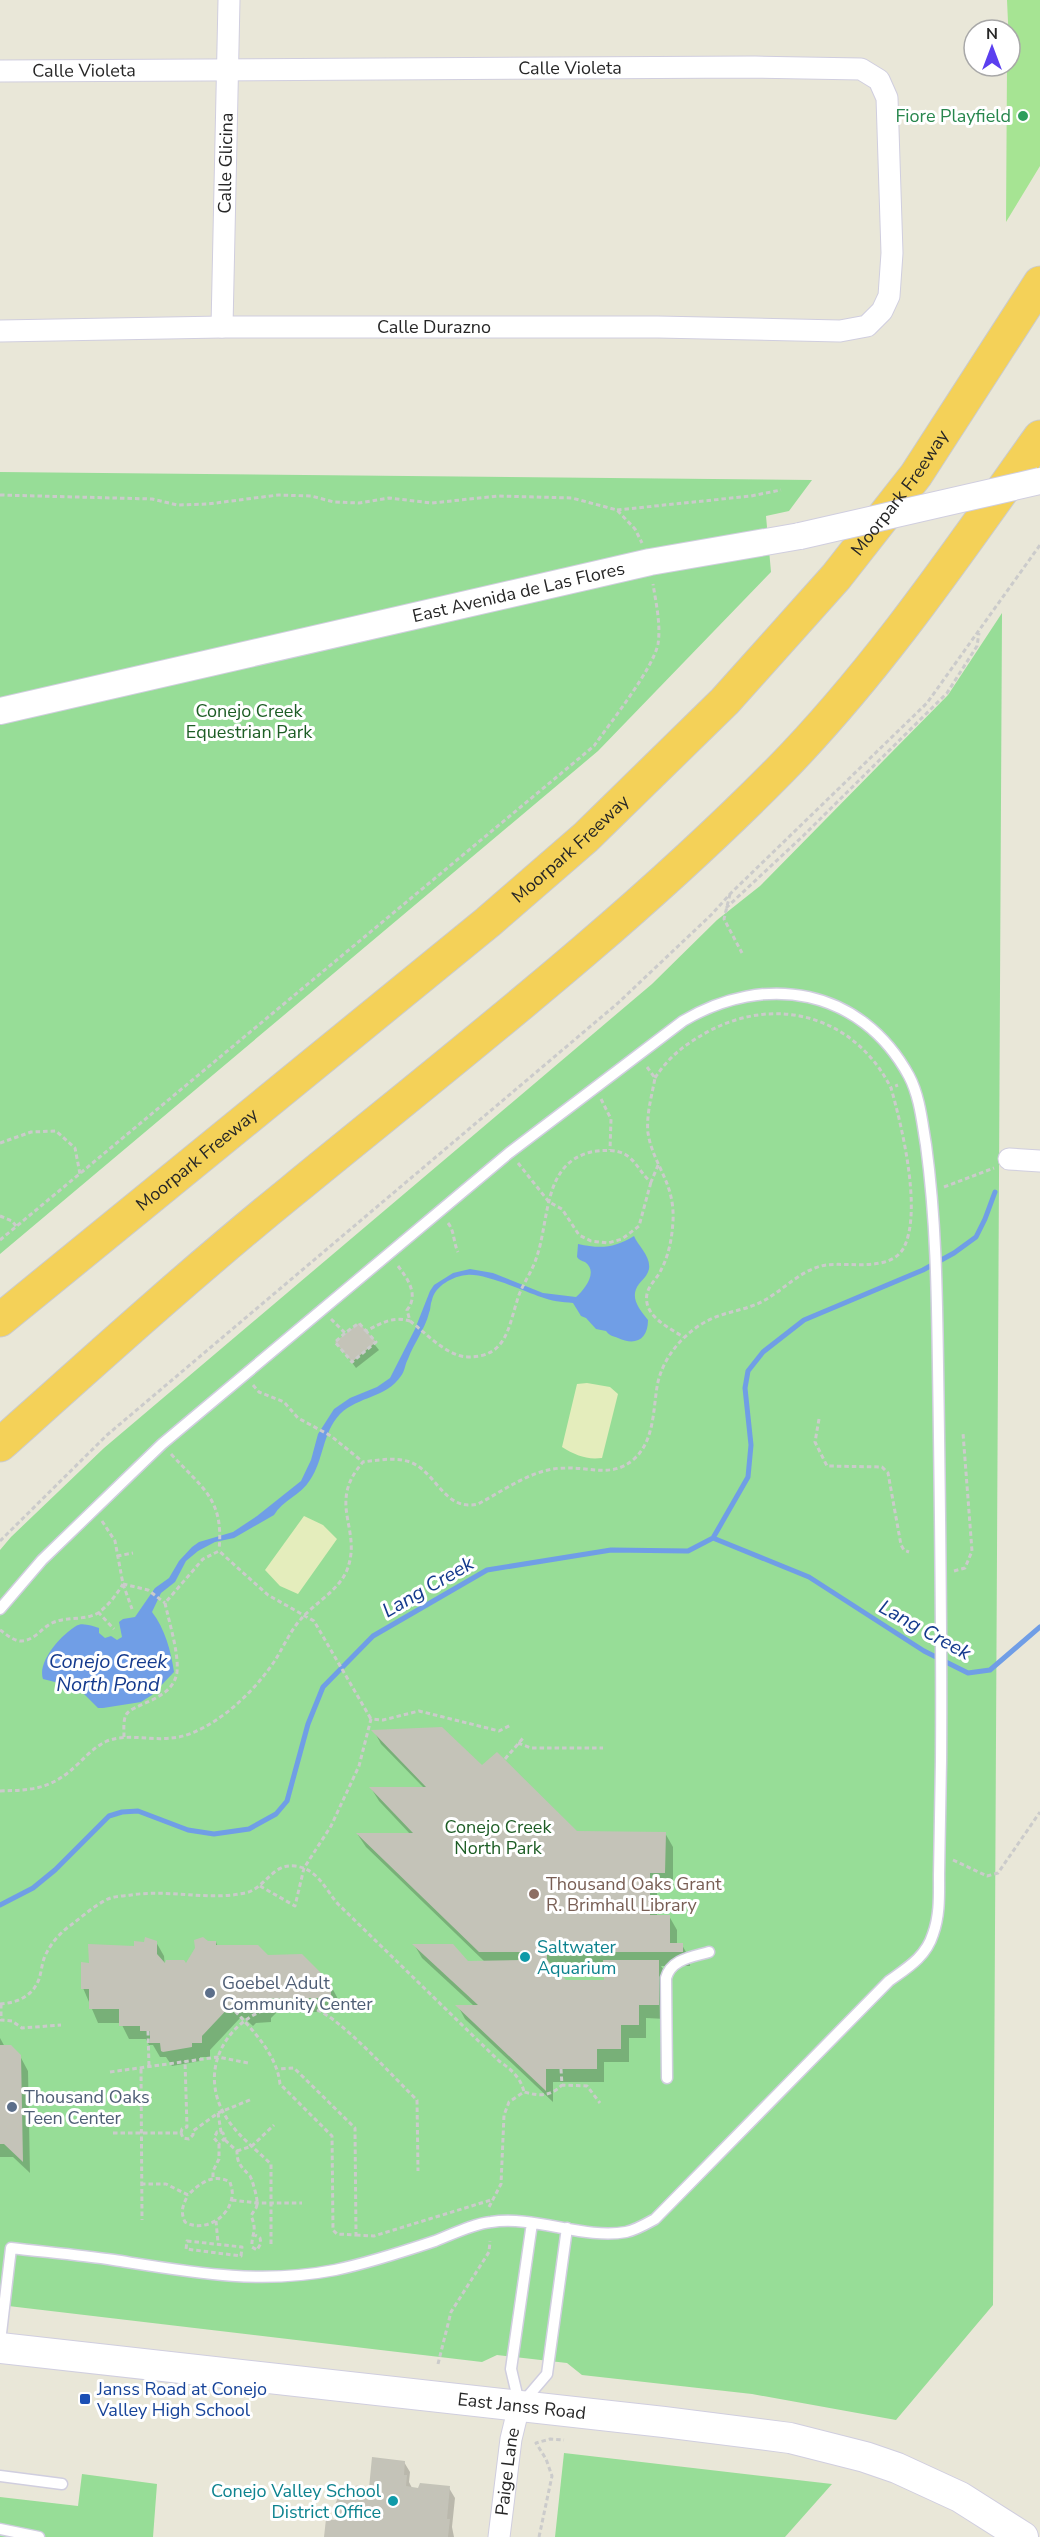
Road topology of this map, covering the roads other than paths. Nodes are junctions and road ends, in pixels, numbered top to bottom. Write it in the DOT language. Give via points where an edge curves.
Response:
graph roads {
  1 [pos="229,0"];
  2 [pos="0,71"];
  3 [pos="226,71"];
  4 [pos="1040,283"];
  5 [pos="867,326"];
  6 [pos="222,327"];
  7 [pos="0,331"];
  8 [pos="1040,437"];
  9 [pos="1040,481"];
  10 [pos="0,711"];
  11 [pos="1009,1159"];
  12 [pos="1040,1161"];
  13 [pos="0,1320"];
  14 [pos="42,1408"];
  15 [pos="0,1445"];
  16 [pos="0,1460"];
  17 [pos="0,1609"];
  18 [pos="709,1952"];
  19 [pos="667,2078"];
  20 [pos="532,2223"];
  21 [pos="567,2228"];
  22 [pos="5,2247"];
  23 [pos="0,2342"];
  24 [pos="0,2348"];
  25 [pos="519,2406"];
  26 [pos="0,2476"];
  27 [pos="62,2484"];
  28 [pos="0,2529"];
  29 [pos="39,2537"];
  30 [pos="499,2537"];
  31 [pos="1023,2537"];
  1 -- 3 [label="street, Calle Glicina"];
  2 -- 3 [label="street, Calle Violeta"];
  3 -- 5 [label="street, Calle Violeta" via="861,69 879,80 887,98 892,253 889,296 882,311"];
  3 -- 6 [label="street, Calle Glicina"];
  4 -- 13 [label="highway, Moorpark Freeway" via="916,475 836,577 725,701 586,837 488,922"];
  5 -- 6 [label="street, Calle Durazno" via="840,331"];
  6 -- 7 [label="street, Calle Durazno"];
  8 -- 14 [label="highway" via="897,633 781,769 581,955 287,1195"];
  9 -- 10 [label="street, East Avenida de Las Flores, bridge" via="652,572"];
  11 -- 12 [label="street"];
  14 -- 15 [label="highway"];
  14 -- 16 [label="highway"];
  17 -- 21 [label="lane" via="92,1509 162,1444 509,1153 683,1021 720,1002 766,993 795,994 821,1000 868,1024 888,1044 910,1078 922,1121 935,1244 942,1676 940,1860 933,1935 923,1956 889,1981 655,2219 614,2234"];
  18 -- 19 [label="lane" via="675,1963 668,1970"];
  20 -- 21 [label="lane"];
  20 -- 22 [label="lane" via="489,2222 396,2254 303,2275 201,2274"];
  20 -- 25 [label="lane" via="511,2369"];
  21 -- 25 [label="lane" via="547,2374"];
  22 -- 23 [label="lane"];
  24 -- 25 [label="main road, East Janss Road"];
  25 -- 30 [label="street, Paige Lane"];
  25 -- 31 [label="main road, East Janss Road" via="752,2432 825,2446 927,2481"];
  26 -- 27 [label="lane"];
  28 -- 29 [label="lane"];
}
